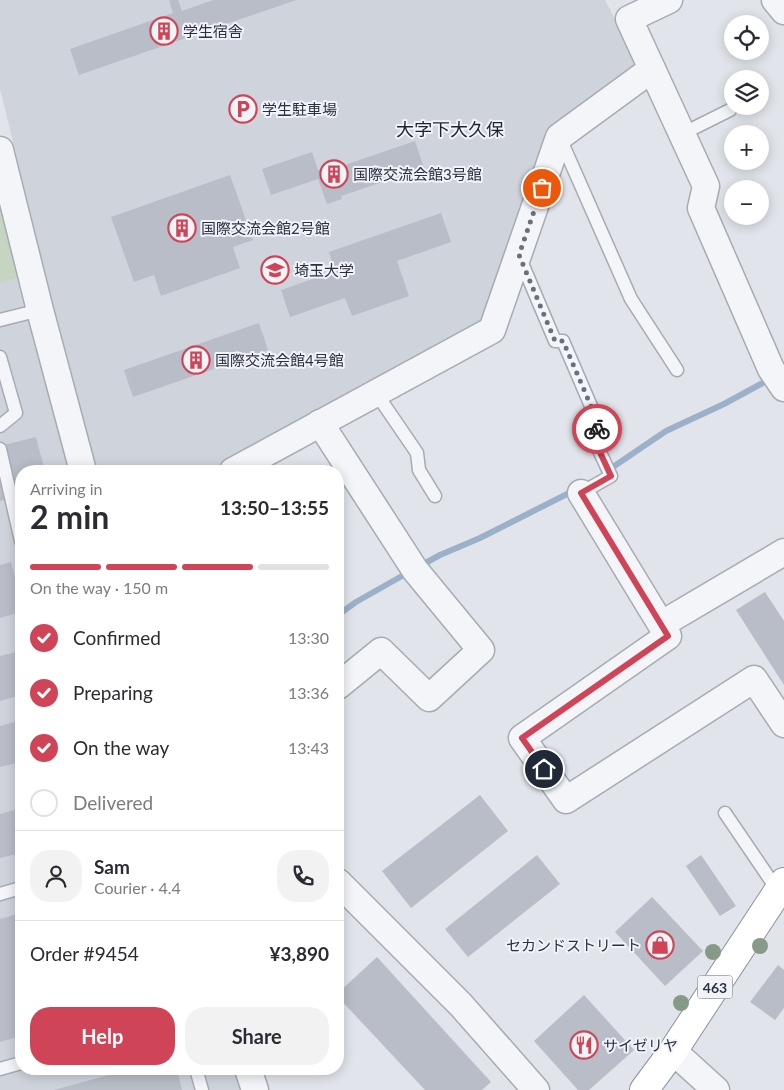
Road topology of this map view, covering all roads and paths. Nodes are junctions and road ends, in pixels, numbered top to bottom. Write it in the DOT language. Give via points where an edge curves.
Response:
graph roads {
  1 [pos="669,0"];
  2 [pos="775,0"];
  3 [pos="784,12"];
  4 [pos="652,69"];
  5 [pos="724,113"];
  6 [pos="682,134"];
  7 [pos="559,137"];
  8 [pos="0,150"];
  9 [pos="519,255"];
  10 [pos="40,310"];
  11 [pos="0,320"];
  12 [pos="0,357"];
  13 [pos="677,370"];
  14 [pos="784,388"];
  15 [pos="376,393"];
  16 [pos="320,423"];
  17 [pos="0,426"];
  18 [pos="0,449"];
  19 [pos="80,465"];
  20 [pos="244,465"];
  21 [pos="581,493"];
  22 [pos="435,496"];
  23 [pos="15,515"];
  24 [pos="784,552"];
  25 [pos="662,624"];
  26 [pos="344,681"];
  27 [pos="784,724"];
  28 [pos="726,813"];
  29 [pos="781,886"];
  30 [pos="344,888"];
  31 [pos="15,890"];
  32 [pos="0,894"];
  33 [pos="673,1051"];
  34 [pos="15,1065"];
  35 [pos="0,1069"];
  36 [pos="198,1075"];
  37 [pos="250,1075"];
  38 [pos="202,1090"];
  39 [pos="255,1090"];
  40 [pos="536,1090"];
  41 [pos="644,1090"];
  42 [pos="716,1090"];
  1 -- 4 [label="street" via="630,19"];
  2 -- 3 [label="street"];
  4 -- 6 [label="street"];
  4 -- 7 [label="street"];
  5 -- 6 [label="lane"];
  6 -- 14 [label="street" via="706,186 701,208 771,369"];
  7 -- 9 [label="street"];
  7 -- 13 [label="lane" via="630,299"];
  8 -- 10 [label="street"];
  9 -- 15 [label="street" via="492,330"];
  9 -- 21 [label="lane" via="555,341 563,341 600,427 591,433 611,476"];
  10 -- 11 [label="lane"];
  10 -- 19 [label="street"];
  12 -- 17 [label="lane" via="16,413"];
  15 -- 16 [label="street"];
  15 -- 22 [label="lane" via="417,453 419,470"];
  16 -- 20 [label="street"];
  16 -- 26 [label="street" via="415,570 481,650 429,698 381,651"];
  18 -- 23 [label="lane"];
  21 -- 25 [label="street"];
  24 -- 25 [label="street"];
  25 -- 27 [label="street" via="668,636 522,738 566,800 754,678"];
  28 -- 29 [label="lane"];
  29 -- 33 [label="highway, 463"];
  30 -- 40 [label="street" via="461,1005"];
  31 -- 32 [label="lane"];
  33 -- 41 [label="highway, 463"];
  33 -- 42 [label="street"];
  34 -- 35 [label="lane"];
  36 -- 38 [label="lane"];
  37 -- 39 [label="street"];
}
